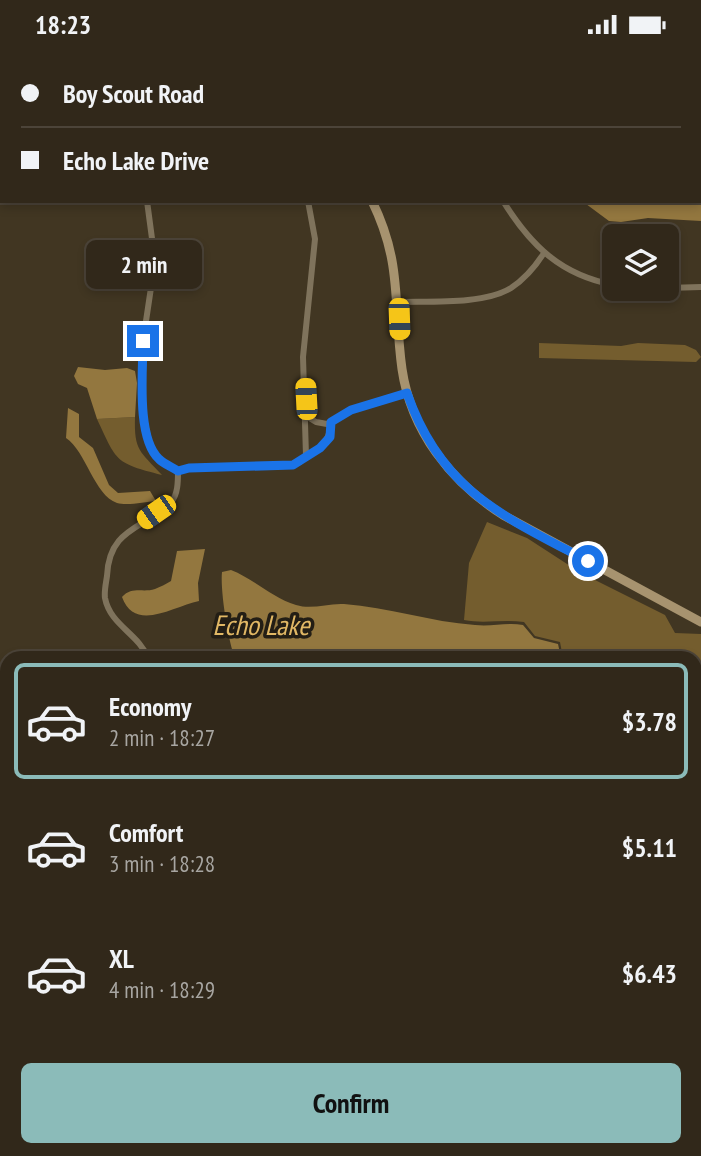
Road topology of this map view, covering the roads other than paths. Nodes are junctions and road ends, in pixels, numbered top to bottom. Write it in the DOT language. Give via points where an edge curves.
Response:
graph roads {
  1 [pos="148,203"];
  2 [pos="308,203"];
  3 [pos="373,203"];
  4 [pos="504,203"];
  5 [pos="544,253"];
  6 [pos="602,282"];
  7 [pos="701,287"];
  8 [pos="679,288"];
  9 [pos="398,302"];
  10 [pos="407,393"];
  11 [pos="306,416"];
  12 [pos="331,422"];
  13 [pos="306,456"];
  14 [pos="178,471"];
  15 [pos="701,622"];
  16 [pos="145,651"];
  1 -- 14 [label="street" via="155,261 143,341 143,413 158,459"];
  2 -- 11 [label="street" via="315,239 303,357"];
  3 -- 9 [label="street" via="392,251"];
  4 -- 5 [label="street" via="522,231"];
  5 -- 6 [label="street" via="565,268"];
  5 -- 9 [label="street" via="508,290 472,299"];
  7 -- 8 [label="street"];
  9 -- 10 [label="street"];
  10 -- 12 [label="street" via="351,410"];
  10 -- 15 [label="street" via="432,448 474,495 513,521"];
  11 -- 12 [label="street" via="320,423"];
  11 -- 13 [label="street"];
  12 -- 13 [label="street" via="330,437"];
  13 -- 14 [label="street" via="286,466"];
  14 -- 16 [label="street" via="173,501 125,534 107,568 105,598 117,624"];
}
